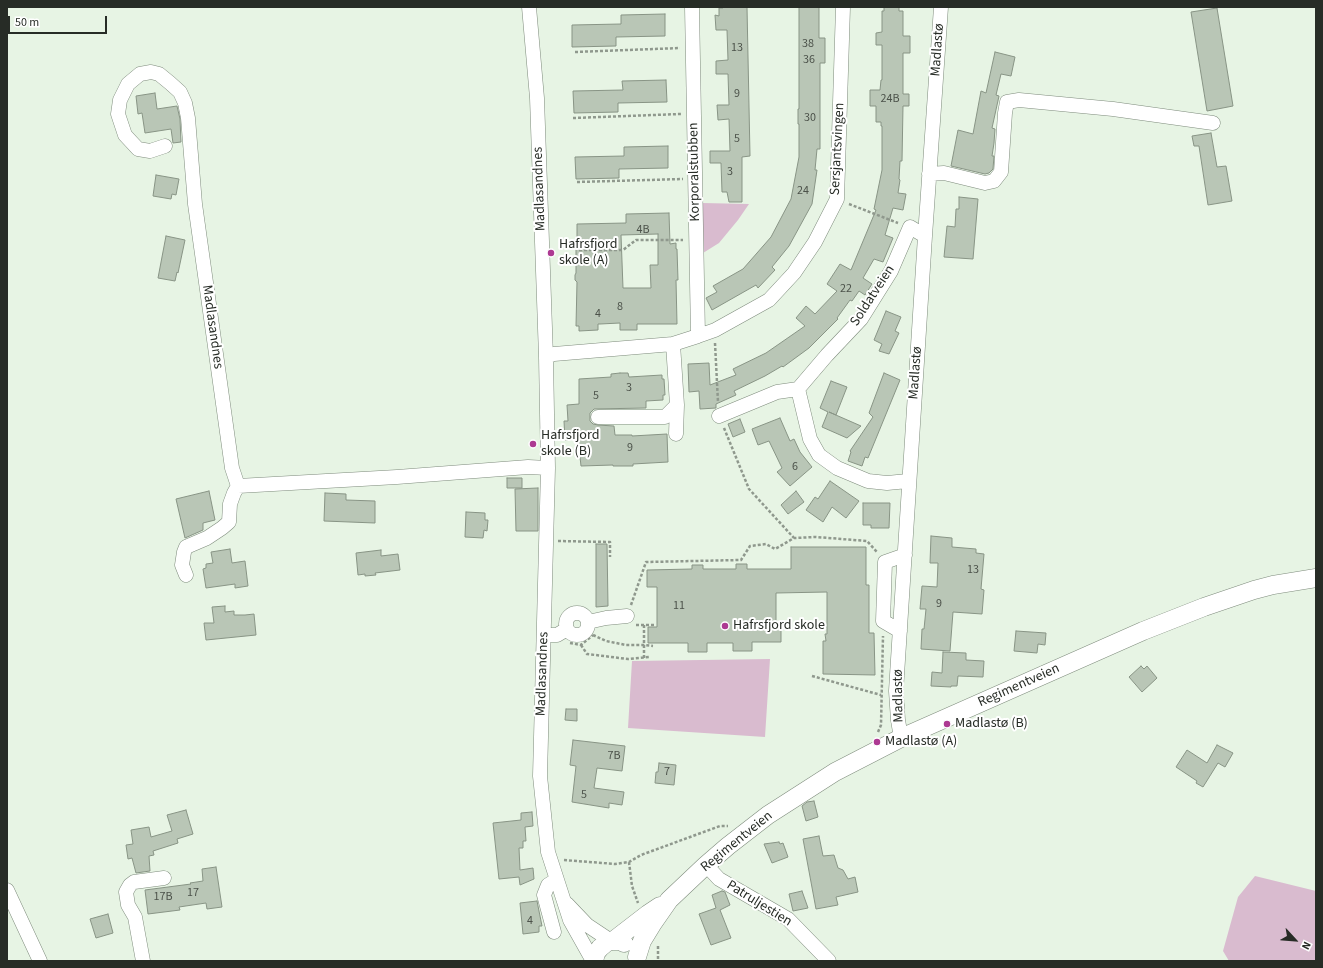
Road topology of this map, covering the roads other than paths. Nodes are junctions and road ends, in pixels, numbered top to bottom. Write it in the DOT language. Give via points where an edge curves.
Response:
graph roads {
  1 [pos="530,7"];
  2 [pos="692,7"];
  3 [pos="843,7"];
  4 [pos="941,7"];
  5 [pos="1213,123"];
  6 [pos="165,146"];
  7 [pos="929,174"];
  8 [pos="925,236"];
  9 [pos="698,336"];
  10 [pos="672,344"];
  11 [pos="546,357"];
  12 [pos="798,388"];
  13 [pos="677,405"];
  14 [pos="719,416"];
  15 [pos="598,417"];
  16 [pos="676,434"];
  17 [pos="548,468"];
  18 [pos="908,481"];
  19 [pos="238,486"];
  20 [pos="905,555"];
  21 [pos="186,575"];
  22 [pos="1316,578"];
  23 [pos="627,616"];
  24 [pos="900,631"];
  25 [pos="545,635"];
  26 [pos="901,738"];
  27 [pos="706,865"];
  28 [pos="164,878"];
  29 [pos="556,880"];
  30 [pos="7,890"];
  31 [pos="564,900"];
  32 [pos="669,900"];
  33 [pos="554,932"];
  34 [pos="612,941"];
  35 [pos="637,959"];
  36 [pos="40,961"];
  37 [pos="143,961"];
  38 [pos="594,961"];
  39 [pos="829,961"];
  1 -- 11 [label="street, Madlasandnes" via="537,98"];
  2 -- 9 [label="street, Korporalstubben"];
  3 -- 9 [label="street, Sersjantsvingen" via="837,198 815,242 794,274 769,300 715,330"];
  4 -- 7 [label="street, Madlastø"];
  5 -- 7 [label="street" via="1113,109 1019,100 1007,102 1001,172 994,181 984,183 944,173"];
  6 -- 19 [label="street, Madlasandnes" via="150,151 138,149 126,135 118,114 120,100 128,84 140,74 159,74 180,92 188,118 195,204 232,468"];
  7 -- 8 [label="street, Madlastø"];
  8 -- 12 [label="street, Soldatveien" via="910,227 891,271 861,319"];
  8 -- 18 [label="street, Madlastø"];
  9 -- 10 [label="street, Sersjantsvingen"];
  10 -- 11 [label="street, Sersjantsvingen" via="554,354"];
  10 -- 13 [label="street"];
  11 -- 17 [label="street, Madlasandnes"];
  12 -- 14 [label="street" via="777,392"];
  12 -- 18 [label="street" via="810,439 819,455 837,468 868,481"];
  13 -- 15 [label="street" via="665,416"];
  13 -- 16 [label="street"];
  17 -- 19 [label="street" via="528,467"];
  17 -- 25 [label="street, Madlasandnes"];
  18 -- 20 [label="street, Madlastø"];
  19 -- 21 [label="street" via="230,504 229,522 207,538 186,547 182,564"];
  20 -- 24 [label="street, Madlastø"];
  20 -- 24 [label="street" via="885,562 883,621"];
  22 -- 26 [label="main road, Regimentveien" via="1273,585 1204,607"];
  23 -- 25 [label="street" via="606,618 591,629 585,615 578,612 570,615 566,622 567,629 557,635"];
  24 -- 26 [label="street, Madlastø" via="896,692"];
  25 -- 29 [label="street, Madlasandnes" via="540,776 548,852"];
  26 -- 27 [label="main road, Regimentveien" via="835,772 803,792 749,830"];
  27 -- 32 [label="main road, Regimentveien"];
  27 -- 39 [label="street, Patruljestien" via="719,879 788,920"];
  28 -- 37 [label="street" via="134,882 126,892 128,905 136,917"];
  29 -- 31 [label="street, Madlasandnes"];
  29 -- 33 [label="street" via="548,885 544,895"];
  30 -- 36 [label="street"];
  31 -- 34 [label="street, Madlasandnes" via="587,925"];
  31 -- 38 [label="street, Madlasandnes" via="570,920"];
  32 -- 34 [label="main road, Regimentveien"];
  32 -- 35 [label="main road, Regimentveien" via="642,941"];
  34 -- 35 [label="main road" via="629,945"];
  34 -- 38 [label="main road, Regimentveien" via="600,948"];
}
